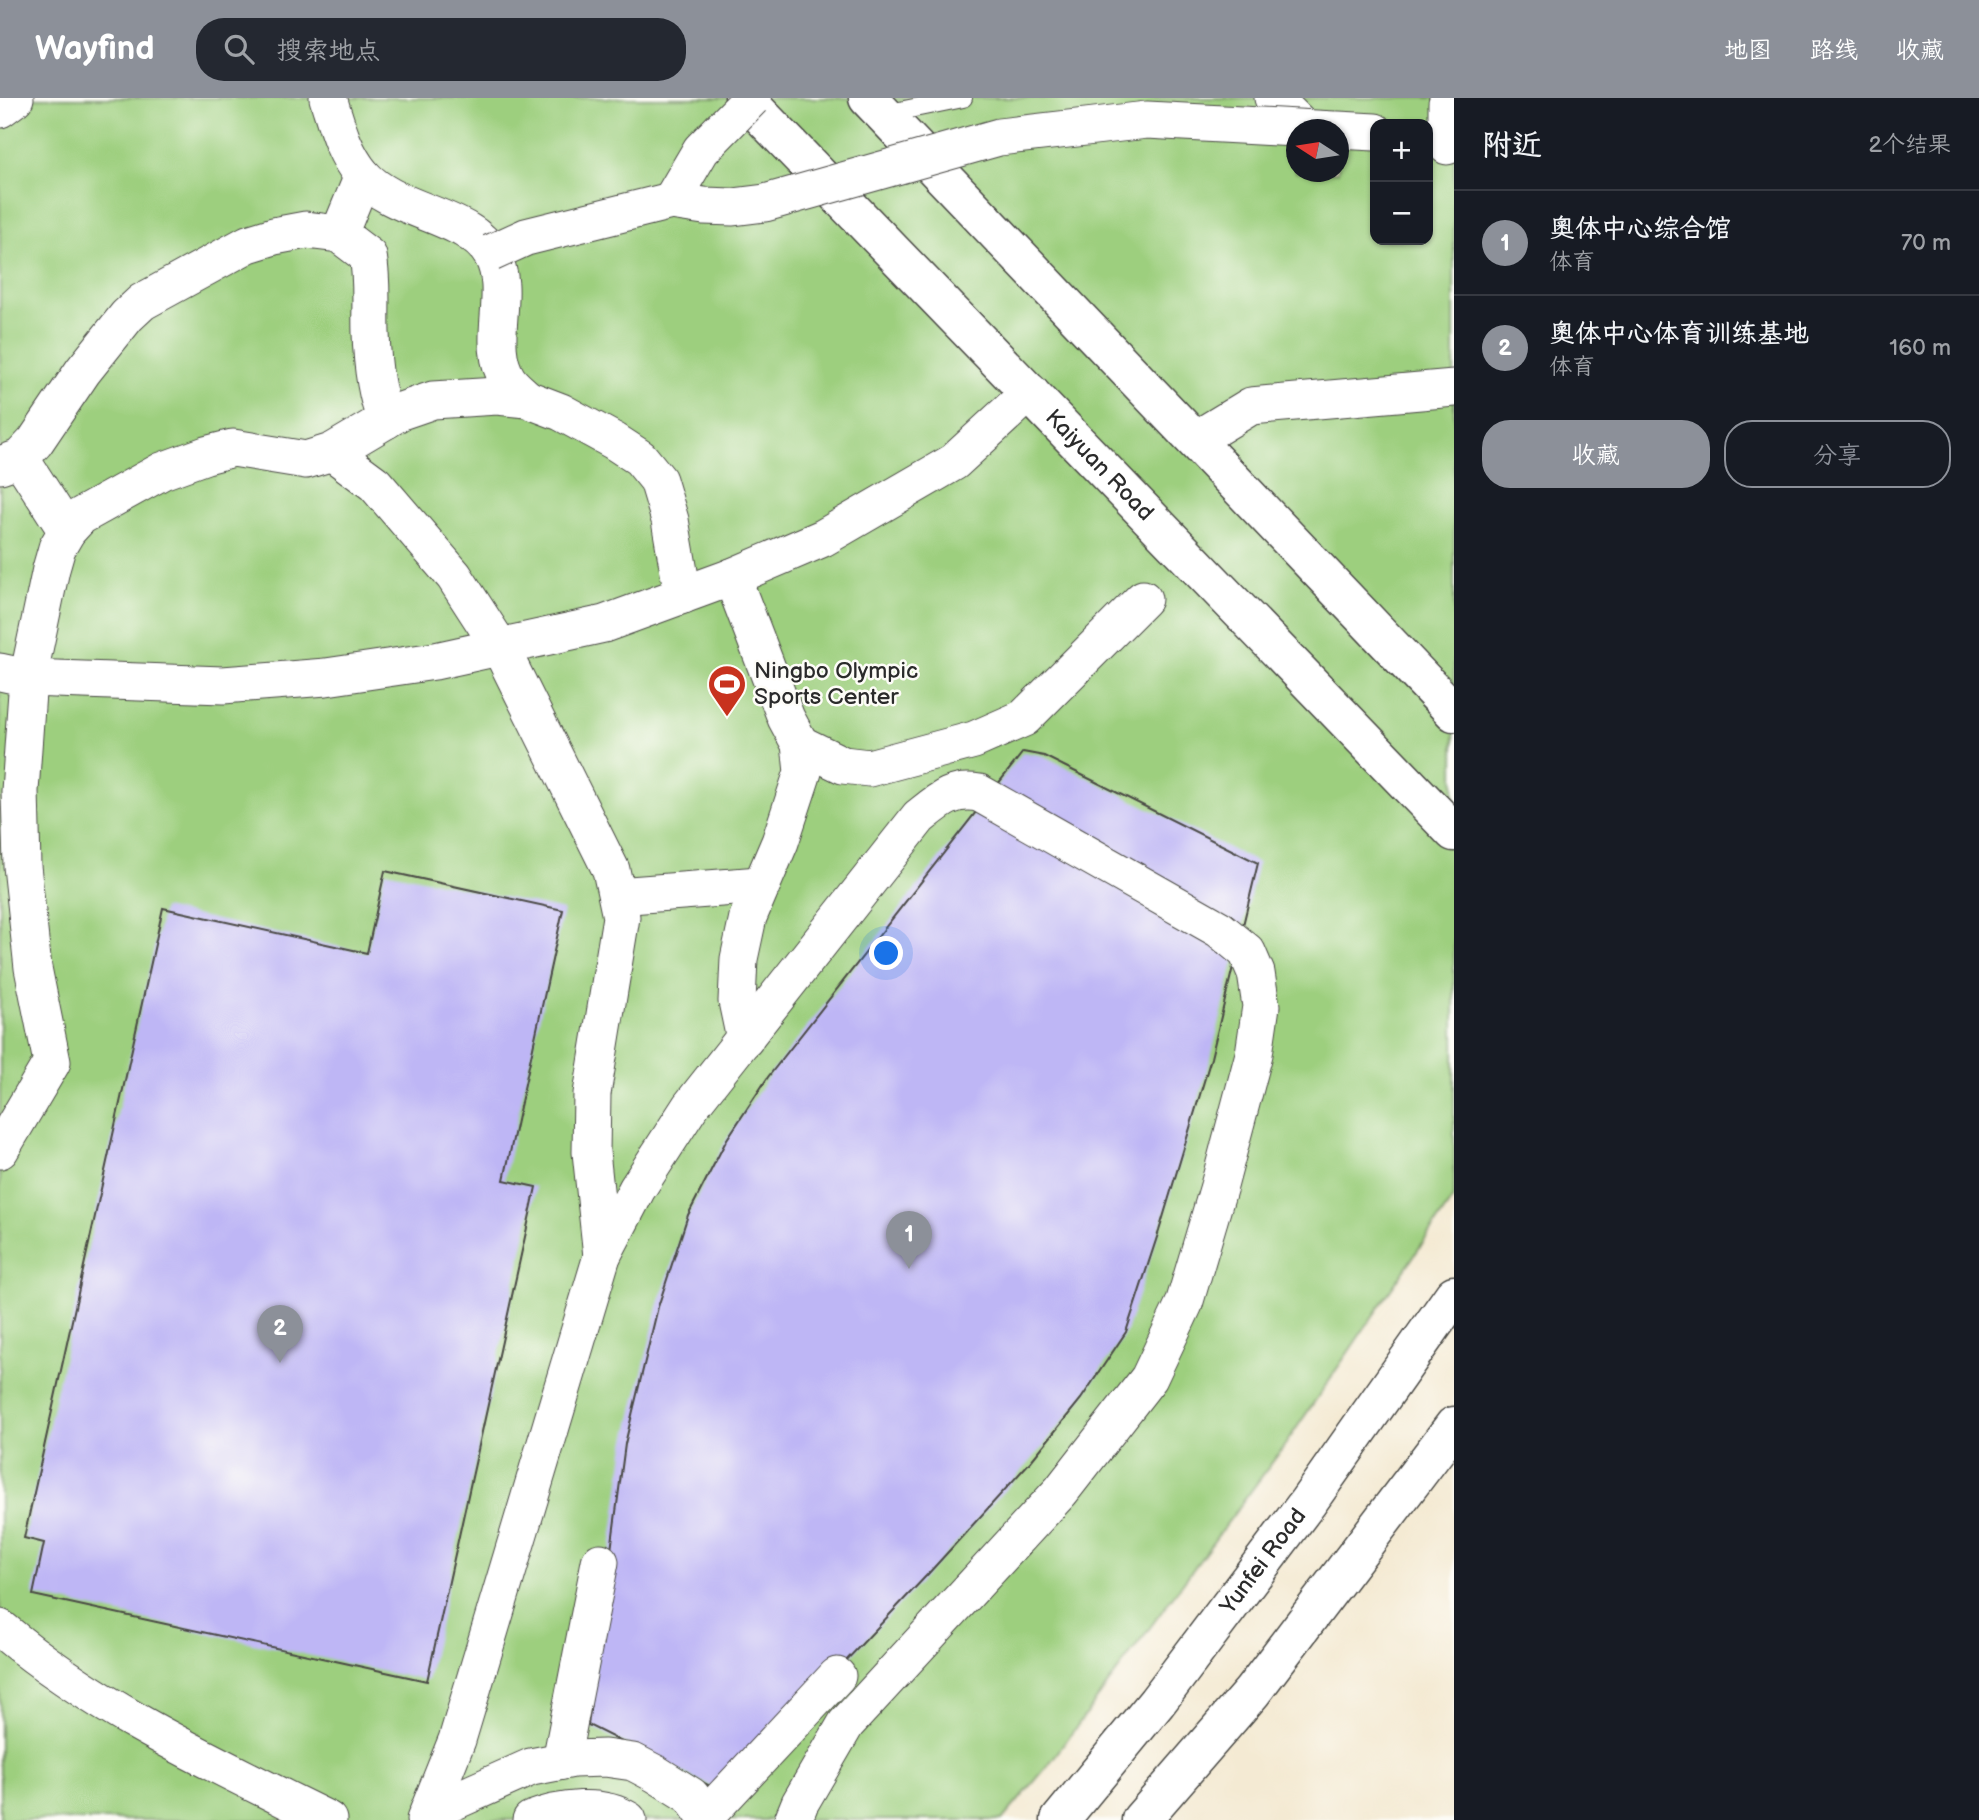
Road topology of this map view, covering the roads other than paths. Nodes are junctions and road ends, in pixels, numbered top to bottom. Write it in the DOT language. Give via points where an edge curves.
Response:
graph roads {
  1 [pos="15,98"];
  2 [pos="328,98"];
  3 [pos="744,98"];
  4 [pos="752,98"];
  5 [pos="964,98"];
  6 [pos="1273,98"];
  7 [pos="1449,98"];
  8 [pos="876,106"];
  9 [pos="0,109"];
  10 [pos="1309,119"];
  11 [pos="1286,127"];
  12 [pos="1349,130"];
  13 [pos="1370,132"];
  14 [pos="1443,145"];
  15 [pos="363,176"];
  16 [pos="671,201"];
  17 [pos="338,234"];
  18 [pos="491,253"];
  19 [pos="1454,388"];
  20 [pos="1030,392"];
  21 [pos="527,398"];
  22 [pos="386,420"];
  23 [pos="1195,440"];
  24 [pos="332,452"];
  25 [pos="10,462"];
  26 [pos="67,531"];
  27 [pos="732,578"];
  28 [pos="683,595"];
  29 [pos="1143,598"];
  30 [pos="500,647"];
  31 [pos="14,675"];
  32 [pos="1454,712"];
  33 [pos="974,740"];
  34 [pos="800,744"];
  35 [pos="965,790"];
  36 [pos="1454,832"];
  37 [pos="760,885"];
  38 [pos="617,896"];
  39 [pos="745,1039"];
  40 [pos="0,1150"];
  41 [pos="602,1256"];
  42 [pos="1454,1295"];
  43 [pos="1454,1426"];
  44 [pos="600,1562"];
  45 [pos="0,1628"];
  46 [pos="837,1676"];
  47 [pos="561,1761"];
  48 [pos="428,1814"];
  49 [pos="707,1818"];
  50 [pos="328,1820"];
  51 [pos="531,1820"];
  52 [pos="628,1820"];
  53 [pos="793,1820"];
  54 [pos="1060,1820"];
  55 [pos="1141,1820"];
  1 -- 9 [label="street"];
  2 -- 15 [label="street" via="343,147"];
  3 -- 20 [label="main road, Kaiyuan Road"];
  4 -- 16 [label="street, bridge" via="701,150"];
  5 -- 8 [label="lane"];
  6 -- 10 [label="street"];
  7 -- 14 [label="street"];
  8 -- 23 [label="main road"];
  11 -- 16 [label="street, bridge" via="1147,120 999,137 765,203 733,207"];
  12 -- 13 [label="street"];
  15 -- 17 [label="street"];
  15 -- 18 [label="street" via="390,198 468,231"];
  16 -- 18 [label="street, bridge" via="526,237"];
  17 -- 22 [label="street" via="368,256 377,398"];
  17 -- 25 [label="street" via="306,230 248,244 142,302 106,342 35,442"];
  18 -- 21 [label="street" via="498,272 500,363 508,380"];
  19 -- 23 [label="street" via="1251,406"];
  20 -- 27 [label="street" via="954,463 823,538"];
  20 -- 36 [label="main road, Kaiyuan Road"];
  21 -- 22 [label="street" via="433,400"];
  21 -- 28 [label="street" via="614,441 640,458 658,480"];
  22 -- 24 [label="street"];
  23 -- 32 [label="main road"];
  24 -- 26 [label="street" via="306,460 233,448 206,455 118,494"];
  24 -- 30 [label="street" via="376,484 405,517 454,576"];
  25 -- 26 [label="street"];
  26 -- 31 [label="street" via="57,548"];
  27 -- 28 [label="street"];
  27 -- 34 [label="street"];
  28 -- 30 [label="street" via="604,624"];
  29 -- 33 [label="street" via="1024,718"];
  30 -- 31 [label="street" via="326,677 223,685"];
  30 -- 38 [label="street" via="611,870"];
  31 -- 40 [label="street" via="22,866 33,968 51,1062"];
  33 -- 34 [label="street" via="869,768 843,765"];
  33 -- 35 [label="street"];
  34 -- 37 [label="street" via="803,772"];
  35 -- 39 [label="street" via="943,797 919,817"];
  35 -- 53 [label="street" via="979,793 1207,922 1247,951 1256,972 1261,1006 1254,1054 1184,1304 1149,1378 1061,1490 846,1724"];
  37 -- 38 [label="street"];
  37 -- 39 [label="street" via="739,959 737,1001"];
  38 -- 41 [label="street" via="621,917 592,1094 591,1152"];
  39 -- 41 [label="street" via="690,1107 637,1189"];
  41 -- 48 [label="street" via="457,1740"];
  42 -- 54 [label="main road, Yunfei Road" via="1300,1513 1157,1702"];
  43 -- 55 [label="main road" via="1252,1692"];
  44 -- 47 [label="street"];
  45 -- 50 [label="street" via="83,1688 173,1743"];
  46 -- 49 [label="street"];
  47 -- 48 [label="street" via="531,1767"];
  47 -- 49 [label="street" via="605,1758 633,1762 691,1796"];
  51 -- 52 [label="street" via="583,1810 617,1813"];
}
